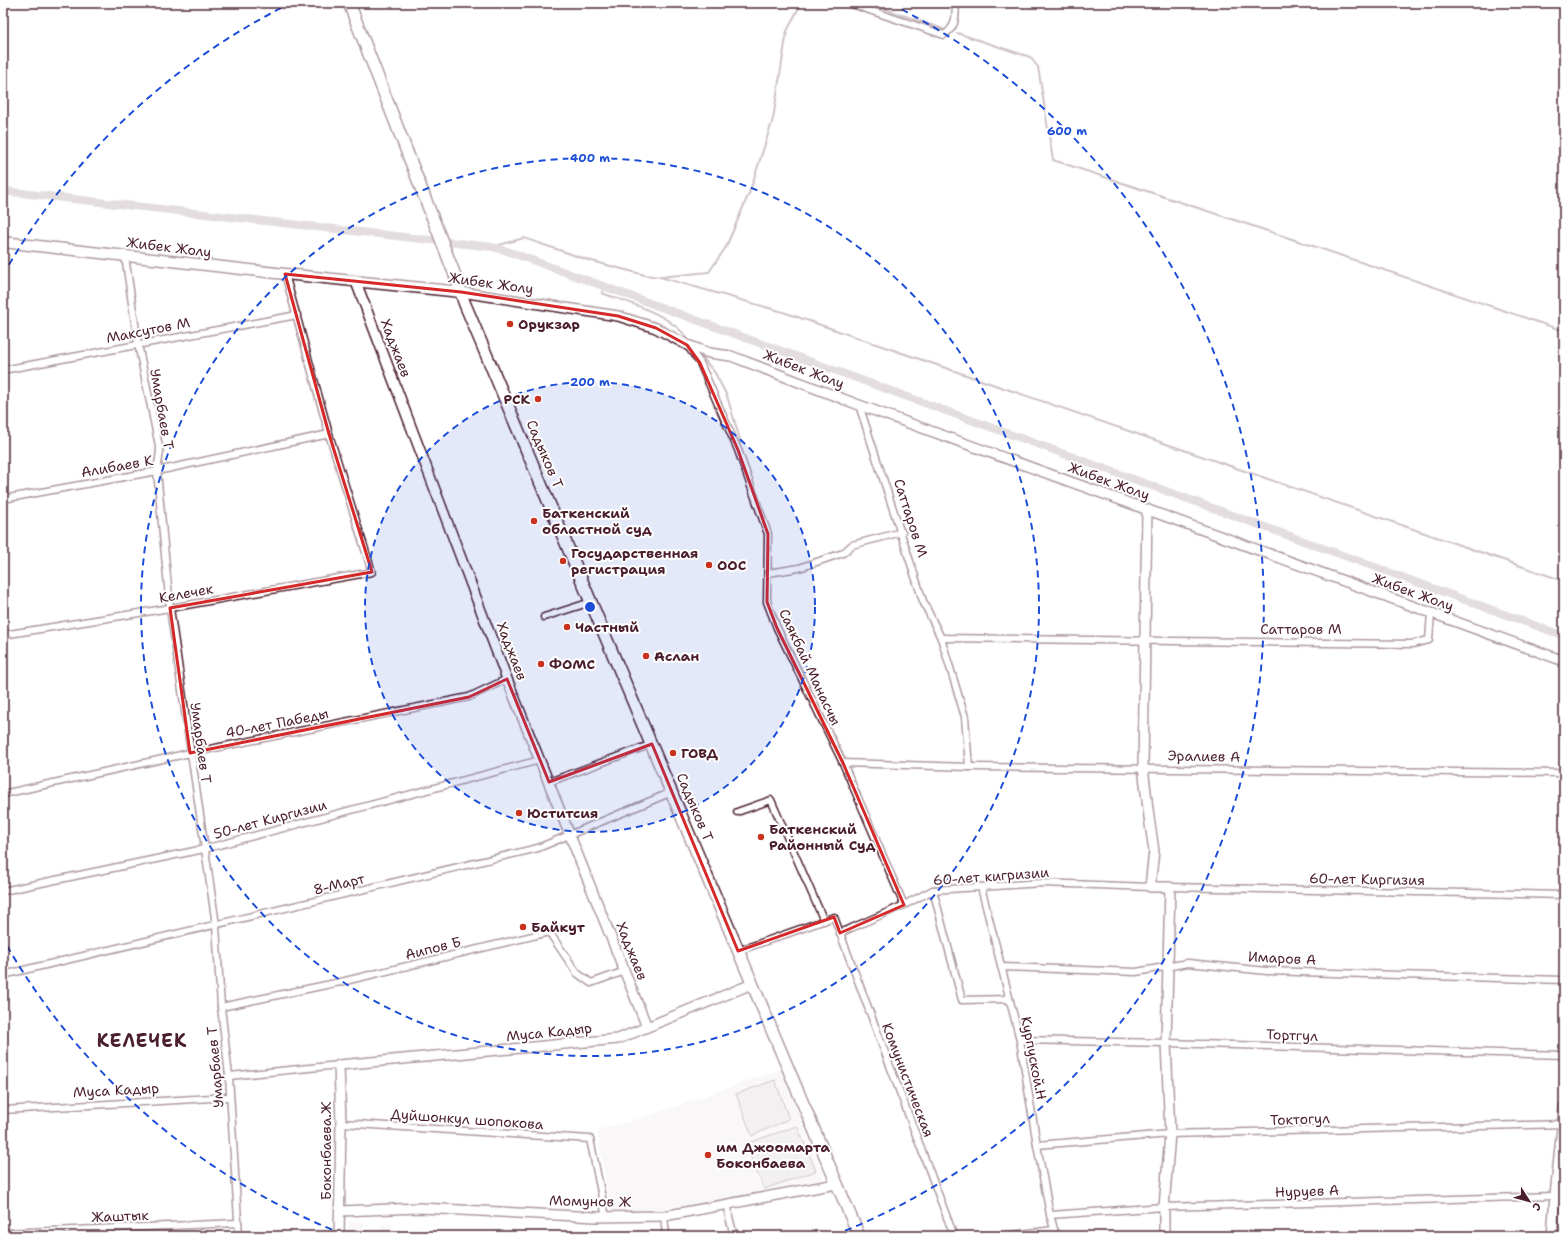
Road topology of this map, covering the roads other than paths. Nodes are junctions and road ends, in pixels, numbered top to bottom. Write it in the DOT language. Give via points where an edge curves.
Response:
graph roads {
  1 [pos="348,3"];
  2 [pos="848,3"];
  3 [pos="956,3"];
  4 [pos="3,242"];
  5 [pos="125,256"];
  6 [pos="285,274"];
  7 [pos="356,282"];
  8 [pos="462,297"];
  9 [pos="297,315"];
  10 [pos="138,344"];
  11 [pos="687,345"];
  12 [pos="3,370"];
  13 [pos="859,405"];
  14 [pos="329,434"];
  15 [pos="157,471"];
  16 [pos="3,499"];
  17 [pos="1147,510"];
  18 [pos="902,532"];
  19 [pos="768,573"];
  20 [pos="591,602"];
  21 [pos="170,608"];
  22 [pos="1431,613"];
  23 [pos="544,617"];
  24 [pos="3,635"];
  25 [pos="941,638"];
  26 [pos="1145,642"];
  27 [pos="1564,661"];
  28 [pos="507,679"];
  29 [pos="652,744"];
  30 [pos="190,753"];
  31 [pos="540,760"];
  32 [pos="843,763"];
  33 [pos="969,767"];
  34 [pos="1144,767"];
  35 [pos="1564,773"];
  36 [pos="549,782"];
  37 [pos="672,792"];
  38 [pos="3,794"];
  39 [pos="737,812"];
  40 [pos="570,835"];
  41 [pos="204,849"];
  42 [pos="981,887"];
  43 [pos="1150,887"];
  44 [pos="1170,888"];
  45 [pos="933,890"];
  46 [pos="3,892"];
  47 [pos="1564,895"];
  48 [pos="904,905"];
  49 [pos="824,921"];
  50 [pos="216,925"];
  51 [pos="840,933"];
  52 [pos="738,951"];
  53 [pos="1001,967"];
  54 [pos="1168,968"];
  55 [pos="625,971"];
  56 [pos="3,975"];
  57 [pos="1564,980"];
  58 [pos="752,984"];
  59 [pos="1009,999"];
  60 [pos="221,1006"];
  61 [pos="647,1027"];
  62 [pos="1020,1040"];
  63 [pos="1166,1043"];
  64 [pos="1564,1054"];
  65 [pos="338,1065"];
  66 [pos="229,1076"];
  67 [pos="230,1097"];
  68 [pos="1564,1107"];
  69 [pos="3,1110"];
  70 [pos="341,1123"];
  71 [pos="1563,1124"];
  72 [pos="1170,1134"];
  73 [pos="1037,1145"];
  74 [pos="836,1184"];
  75 [pos="1559,1196"];
  76 [pos="728,1204"];
  77 [pos="1164,1207"];
  78 [pos="340,1211"];
  79 [pos="1050,1215"];
  80 [pos="664,1216"];
  81 [pos="606,1217"];
  82 [pos="238,1224"];
  83 [pos="3,1233"];
  84 [pos="1055,1233"];
  85 [pos="239,1236"];
  86 [pos="340,1236"];
  87 [pos="666,1236"];
  88 [pos="734,1236"];
  89 [pos="858,1236"];
  90 [pos="954,1236"];
  91 [pos="1002,1236"];
  92 [pos="1164,1236"];
  93 [pos="1552,1236"];
  1 -- 8 [label="highway, Садыков Т"];
  2 -- 3 [label="street" via="944,35 955,23"];
  4 -- 5 [label="main road, Жибек Жолу"];
  5 -- 6 [label="main road, Жибек Жолу"];
  5 -- 10 [label="street, Умарбаев Т"];
  6 -- 7 [label="main road, Жибек Жолу"];
  6 -- 9 [label="street"];
  7 -- 8 [label="main road, Жибек Жолу"];
  7 -- 28 [label="street, Хаджаев"];
  8 -- 11 [label="street, Жибек Жолу" via="618,316 656,328"];
  8 -- 20 [label="highway, Садыков Т"];
  9 -- 10 [label="street, Максутов М"];
  9 -- 14 [label="street"];
  10 -- 12 [label="street, Максутов М"];
  10 -- 15 [label="street, Умарбаев Т" via="160,451"];
  11 -- 13 [label="street, Жибек Жолу" via="709,353 731,356"];
  11 -- 19 [label="street, Саякбай Манасчы" via="700,364 738,450 768,534"];
  13 -- 17 [label="street, Жибек Жолу"];
  13 -- 18 [label="street, Саттаров М"];
  14 -- 15 [label="street, Алибаев К"];
  14 -- 21 [label="street, Келечек" via="372,572"];
  15 -- 16 [label="street, Алибаев К"];
  15 -- 21 [label="street, Умарбаев Т"];
  17 -- 22 [label="street, Жибек Жолу"];
  17 -- 26 [label="street"];
  18 -- 19 [label="street" via="852,545 844,552 798,568"];
  18 -- 25 [label="street, Саттаров М" via="924,601"];
  19 -- 32 [label="street, Саякбай Манасчы" via="767,602 777,628"];
  20 -- 23 [label="street"];
  20 -- 29 [label="highway, Садыков Т"];
  21 -- 24 [label="street, Келечек"];
  21 -- 30 [label="street, Умарбаев Т"];
  22 -- 26 [label="street, Саттаров М" via="1429,640 1412,644"];
  22 -- 27 [label="street, Жибек Жолу"];
  25 -- 26 [label="street, Саттаров М"];
  25 -- 33 [label="street, Саттаров М" via="965,717"];
  26 -- 34 [label="street"];
  28 -- 30 [label="street, 40-лет Пабеды" via="469,697"];
  28 -- 31 [label="street, Хаджаев"];
  29 -- 36 [label="street"];
  29 -- 37 [label="highway, Садыков Т"];
  30 -- 38 [label="street, 40-лет Пабеды"];
  30 -- 41 [label="street, Умарбаев Т"];
  31 -- 36 [label="street, Хаджаев"];
  31 -- 41 [label="street, 50-лет Киргизии"];
  32 -- 33 [label="street, Эралиев А"];
  32 -- 48 [label="street, Саякбай Манасчы"];
  33 -- 34 [label="street, Эралиев А"];
  34 -- 35 [label="street, Эралиев А"];
  34 -- 43 [label="street" via="1154,851"];
  36 -- 40 [label="street, Хаджаев"];
  37 -- 40 [label="street, 8-Март"];
  37 -- 52 [label="highway, Садыков Т"];
  39 -- 49 [label="street" via="771,800"];
  40 -- 50 [label="street, 8-Март" via="538,848"];
  40 -- 55 [label="street, Хаджаев"];
  41 -- 46 [label="street, 50-лет Киргизии"];
  41 -- 50 [label="street, Умарбаев Т"];
  42 -- 43 [label="street, 60-лет кигризии" via="1042,883"];
  42 -- 45 [label="street, 60-лет кигризии"];
  42 -- 53 [label="street, Курпуской.Н"];
  43 -- 44 [label="street"];
  44 -- 47 [label="street, 60-лет Киргизия"];
  44 -- 54 [label="street"];
  45 -- 48 [label="street, 60-лет кигризии"];
  45 -- 59 [label="street" via="962,1000"];
  48 -- 51 [label="street, 60-лет кигризии"];
  49 -- 51 [label="street" via="834,918"];
  49 -- 52 [label="street"];
  50 -- 56 [label="street, 8-Март"];
  50 -- 60 [label="street, Умарбаев Т"];
  51 -- 90 [label="street, Комунистическая"];
  52 -- 58 [label="highway, Садыков Т"];
  53 -- 54 [label="street, Имаров А" via="1136,972"];
  53 -- 59 [label="street, Курпуской.Н"];
  54 -- 57 [label="street, Имаров А" via="1188,963 1267,971"];
  54 -- 63 [label="street"];
  55 -- 60 [label="street, Аипов Б" via="592,983 577,973 549,932 345,981"];
  55 -- 61 [label="street, Хаджаев"];
  58 -- 61 [label="street, Муса Кадыр"];
  58 -- 74 [label="highway, Садыков Т"];
  59 -- 62 [label="street, Курпуской.Н"];
  60 -- 66 [label="street, Умарбаев Т"];
  61 -- 65 [label="street, Муса Кадыр" via="618,1039"];
  62 -- 63 [label="street, Тортгул"];
  62 -- 73 [label="street, Курпуской.Н"];
  63 -- 64 [label="street, Тортгул"];
  63 -- 72 [label="street"];
  65 -- 66 [label="street"];
  65 -- 70 [label="street, Боконбаева.Ж"];
  66 -- 67 [label="street, Умарбаев Т"];
  67 -- 69 [label="street, Муса Кадыр"];
  67 -- 82 [label="street, Умарбаев Т"];
  68 -- 71 [label="street"];
  70 -- 78 [label="street, Боконбаева.Ж"];
  70 -- 81 [label="street, Дуйшонкул шопокова" via="590,1140"];
  71 -- 72 [label="street, Токтогул"];
  71 -- 75 [label="street"];
  72 -- 73 [label="street, Токтогул"];
  72 -- 77 [label="street"];
  73 -- 79 [label="street, Курпуской.Н"];
  74 -- 76 [label="street, Момунов Ж"];
  74 -- 89 [label="highway, Садыков Т"];
  75 -- 77 [label="street, Нуруев А"];
  75 -- 93 [label="street"];
  76 -- 80 [label="street, Момунов Ж"];
  76 -- 88 [label="street"];
  77 -- 79 [label="street, Нуруев А"];
  77 -- 92 [label="street"];
  78 -- 81 [label="street, Момунов Ж" via="420,1208"];
  78 -- 86 [label="street, Боконбаева.Ж"];
  79 -- 84 [label="street, Курпуской.Н"];
  80 -- 81 [label="street, Момунов Ж"];
  80 -- 87 [label="street"];
  82 -- 83 [label="street, Жаштык"];
  82 -- 85 [label="street, Умарбаев Т"];
  84 -- 91 [label="street"];
}
